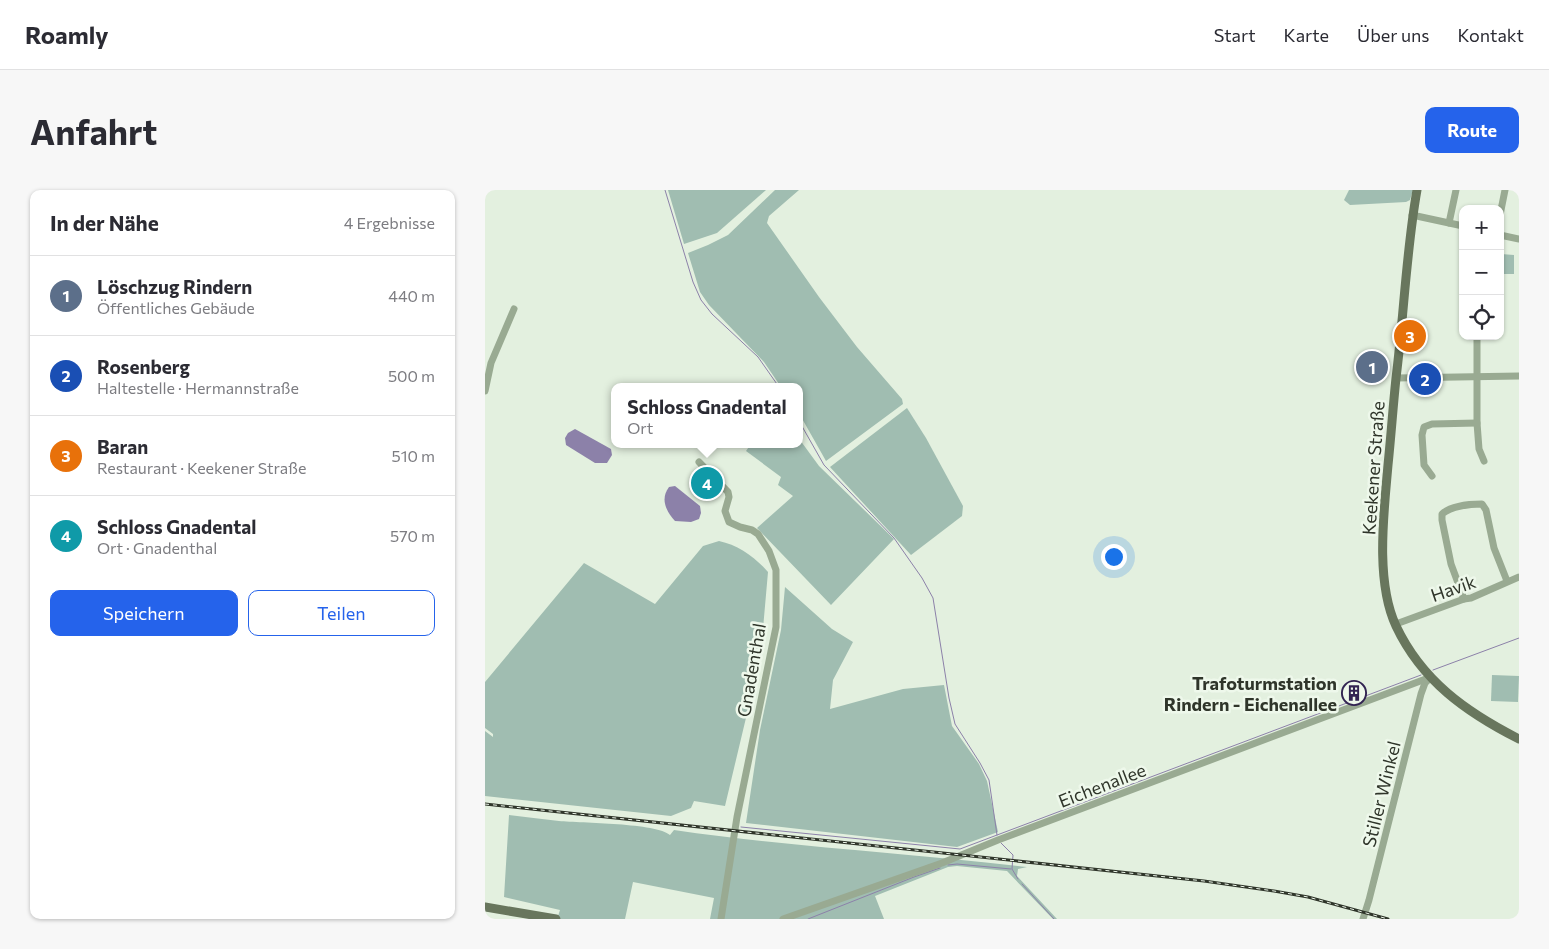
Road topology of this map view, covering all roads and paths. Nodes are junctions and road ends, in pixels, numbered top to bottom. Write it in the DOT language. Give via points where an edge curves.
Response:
graph roads {
  1 [pos="1417,190"];
  2 [pos="1456,190"];
  3 [pos="1505,190"];
  4 [pos="1502,205"];
  5 [pos="1412,215"];
  6 [pos="1449,223"];
  7 [pos="1459,225"];
  8 [pos="1504,236"];
  9 [pos="1519,239"];
  10 [pos="514,309"];
  11 [pos="1477,340"];
  12 [pos="1519,376"];
  13 [pos="1396,378"];
  14 [pos="1478,378"];
  15 [pos="485,391"];
  16 [pos="1477,423"];
  17 [pos="1484,461"];
  18 [pos="699,462"];
  19 [pos="1432,476"];
  20 [pos="1519,577"];
  21 [pos="1507,581"];
  22 [pos="1463,599"];
  23 [pos="1396,624"];
  24 [pos="1431,678"];
  25 [pos="1519,739"];
  26 [pos="485,907"];
  27 [pos="556,919"];
  28 [pos="721,919"];
  29 [pos="783,919"];
  30 [pos="1363,919"];
  1 -- 5 [label="main road, Keekener Straße"];
  2 -- 6 [label="street"];
  3 -- 4 [label="street"];
  5 -- 6 [label="street"];
  5 -- 13 [label="main road, Keekener Straße"];
  6 -- 7 [label="street"];
  8 -- 9 [label="street"];
  10 -- 15 [label="street" via="495,350"];
  11 -- 14 [label="street"];
  12 -- 14 [label="street"];
  13 -- 14 [label="street"];
  13 -- 23 [label="main road, Keekener Straße" via="1383,536 1385,582"];
  14 -- 16 [label="street"];
  16 -- 17 [label="street" via="1479,449"];
  16 -- 19 [label="street" via="1424,427 1423,460"];
  18 -- 28 [label="street, Gnadenthal" via="727,492 729,497 725,511 729,522 755,532 769,551 776,570 775,627 737,816"];
  20 -- 21 [label="street, Havik"];
  21 -- 22 [label="street, Havik"];
  21 -- 22 [label="street" via="1482,504 1447,510 1442,514 1442,520 1451,564"];
  22 -- 23 [label="street, Havik"];
  23 -- 24 [label="main road, Keekener Straße" via="1412,655"];
  24 -- 25 [label="main road, Keekener Straße" via="1473,713"];
  24 -- 29 [label="street, Eichenallee" via="941,863"];
  24 -- 30 [label="street, Stiller Winkel" via="1421,694"];
  26 -- 27 [label="main road"];
}
